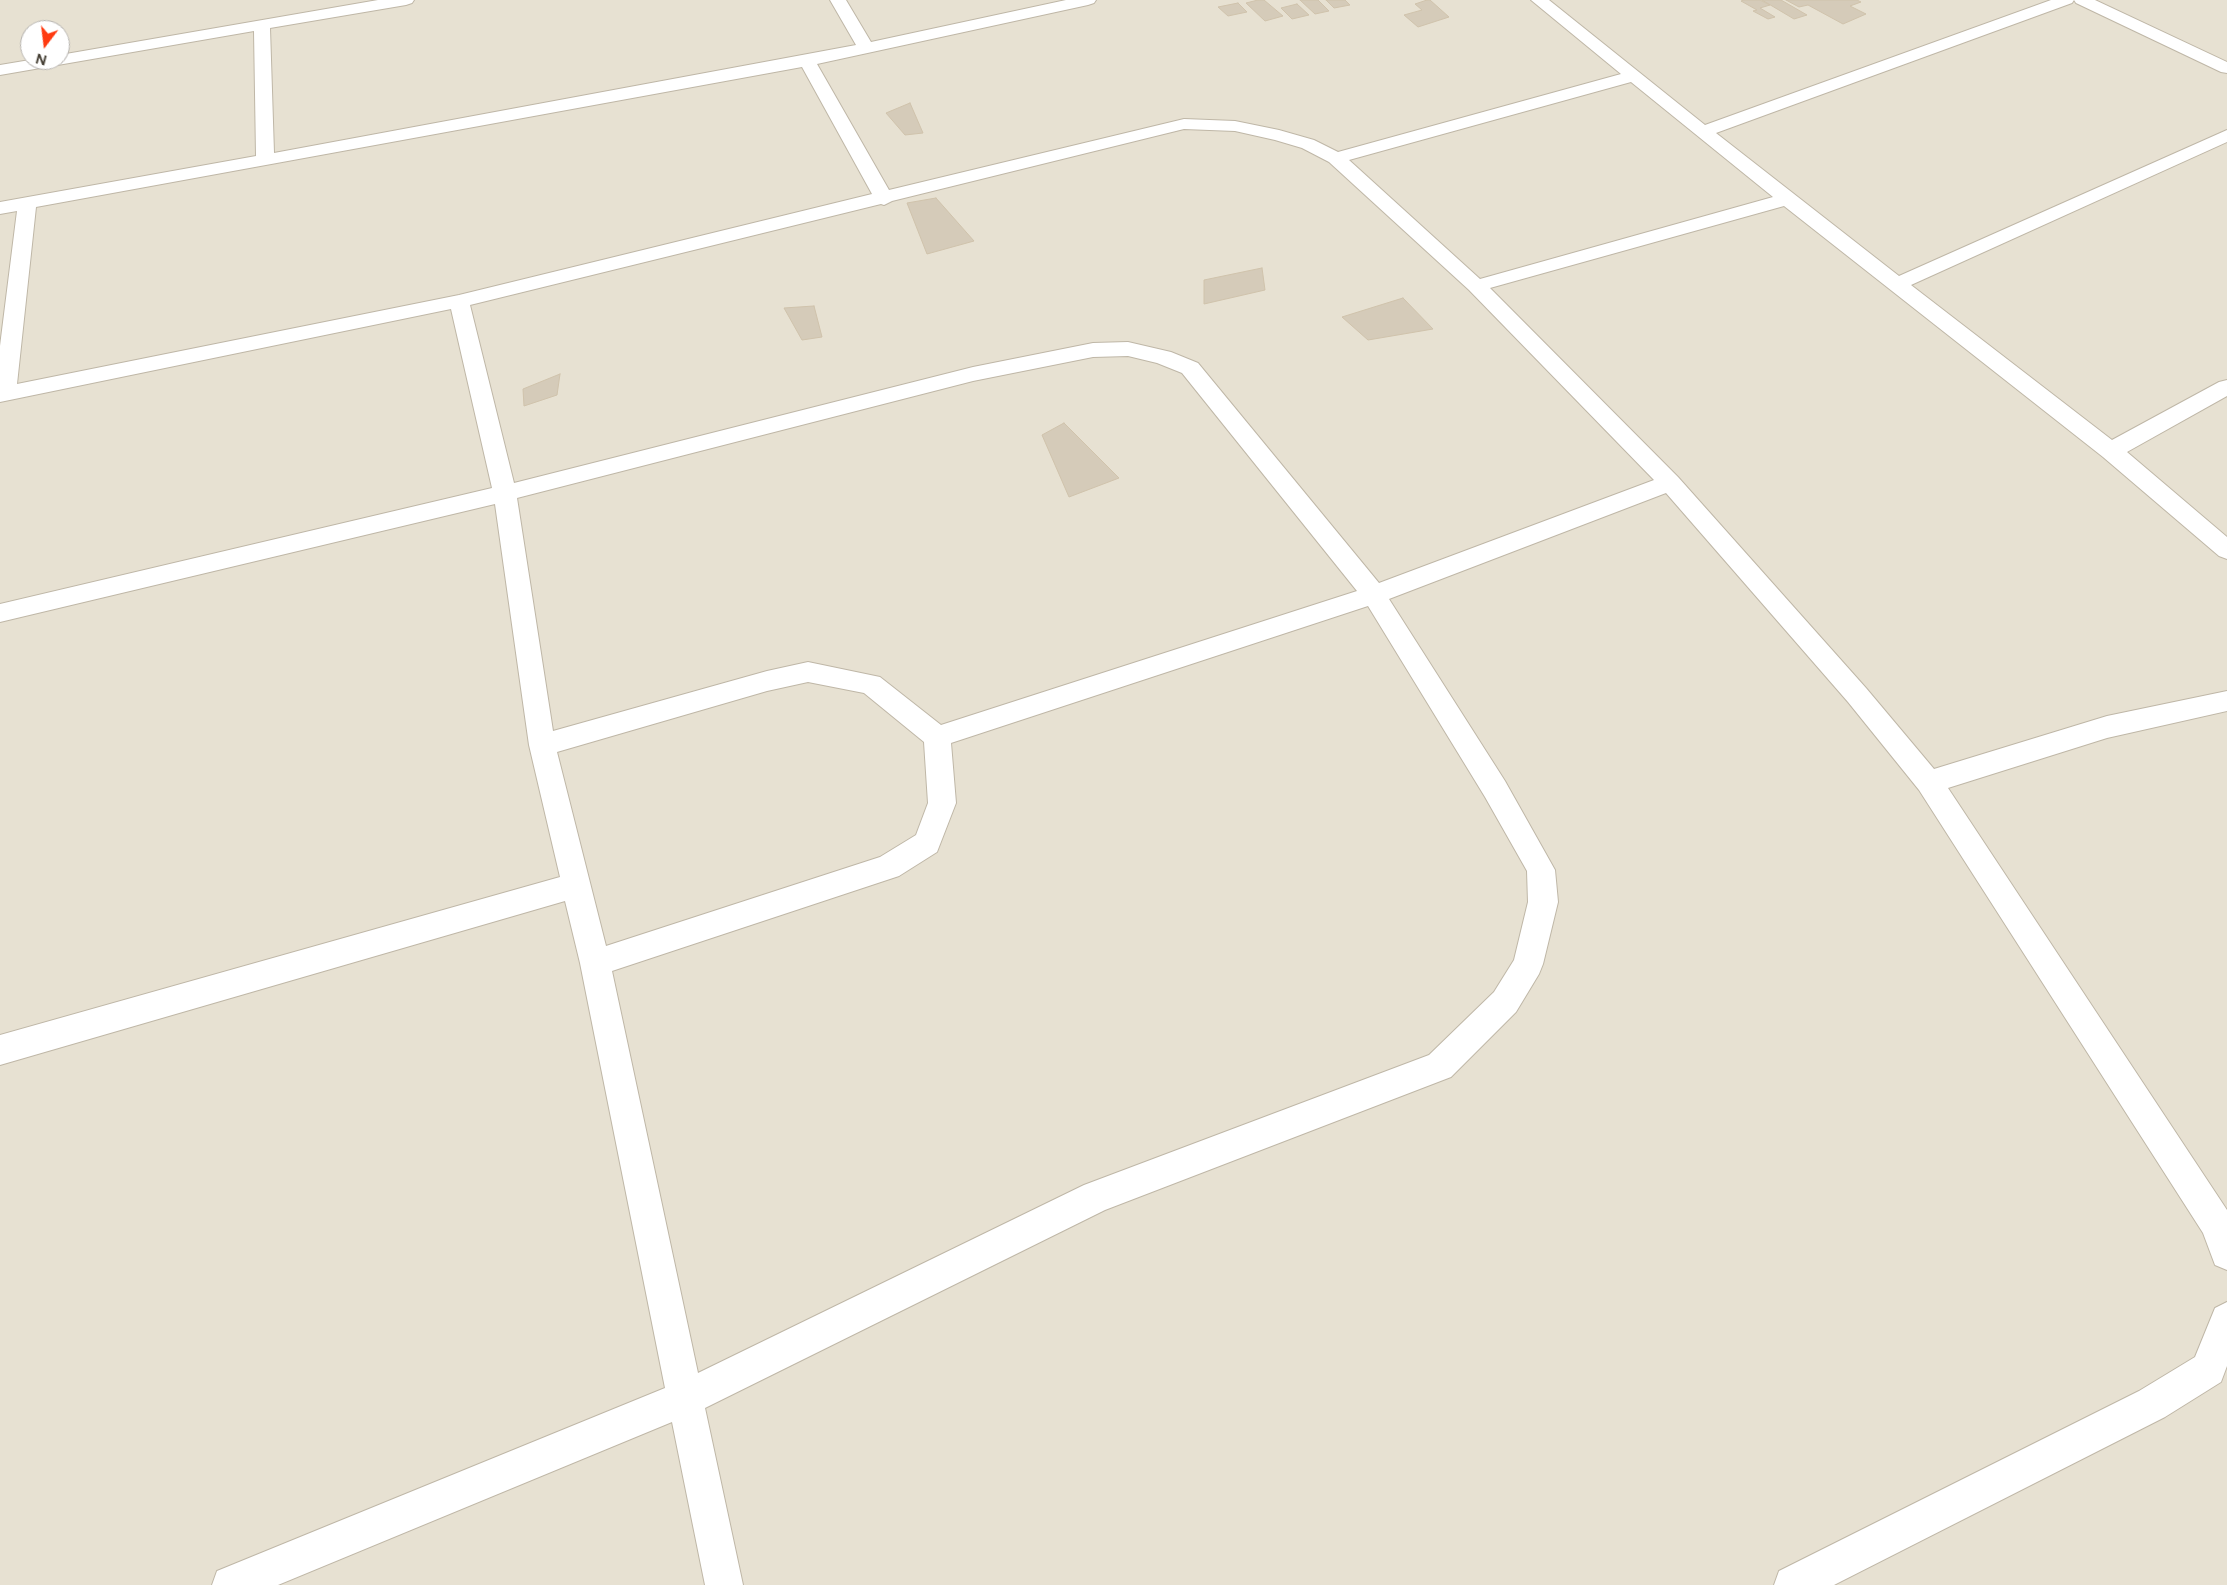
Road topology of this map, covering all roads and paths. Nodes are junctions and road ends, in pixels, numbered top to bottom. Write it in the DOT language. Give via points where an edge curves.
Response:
graph roads {
  1 [pos="406,0"];
  2 [pos="838,0"];
  3 [pos="1088,0"];
  4 [pos="1539,0"];
  5 [pos="2066,0"];
  6 [pos="2082,0"];
  7 [pos="262,26"];
  8 [pos="865,47"];
  9 [pos="807,61"];
  10 [pos="2227,68"];
  11 [pos="0,70"];
  12 [pos="1634,76"];
  13 [pos="1702,132"];
  14 [pos="2227,135"];
  15 [pos="265,158"];
  16 [pos="1336,158"];
  17 [pos="884,199"];
  18 [pos="1787,199"];
  19 [pos="27,203"];
  20 [pos="0,208"];
  21 [pos="1897,284"];
  22 [pos="1476,286"];
  23 [pos="459,301"];
  24 [pos="2227,387"];
  25 [pos="3,395"];
  26 [pos="2111,451"];
  27 [pos="1670,483"];
  28 [pos="505,493"];
  29 [pos="2227,550"];
  30 [pos="1374,595"];
  31 [pos="0,613"];
  32 [pos="2227,701"];
  33 [pos="937,737"];
  34 [pos="542,745"];
  35 [pos="1929,782"];
  36 [pos="576,885"];
  37 [pos="595,963"];
  38 [pos="0,1050"];
  39 [pos="2227,1253"];
  40 [pos="2227,1320"];
  41 [pos="686,1398"];
  42 [pos="231,1585"];
  43 [pos="724,1585"];
  44 [pos="1794,1585"];
  1 -- 7 [label="street"];
  2 -- 8 [label="street"];
  3 -- 8 [label="street"];
  4 -- 12 [label="street"];
  5 -- 13 [label="street"];
  6 -- 10 [label="street"];
  7 -- 11 [label="street"];
  7 -- 15 [label="street"];
  8 -- 9 [label="street"];
  9 -- 15 [label="street"];
  9 -- 17 [label="street"];
  12 -- 13 [label="street"];
  12 -- 16 [label="street"];
  13 -- 18 [label="street"];
  14 -- 21 [label="street"];
  15 -- 19 [label="street"];
  16 -- 17 [label="street" via="1308,144 1279,135 1235,126 1184,124"];
  16 -- 22 [label="street"];
  17 -- 23 [label="street"];
  18 -- 21 [label="street"];
  18 -- 22 [label="street"];
  19 -- 20 [label="street"];
  19 -- 25 [label="street"];
  21 -- 26 [label="street"];
  22 -- 27 [label="street"];
  23 -- 25 [label="street"];
  23 -- 28 [label="street"];
  24 -- 26 [label="street"];
  26 -- 29 [label="street"];
  27 -- 30 [label="street"];
  27 -- 35 [label="street" via="1857,695"];
  28 -- 30 [label="street" via="973,374 1093,350 1128,349 1163,357 1190,368"];
  28 -- 31 [label="street"];
  28 -- 34 [label="street"];
  30 -- 33 [label="street"];
  30 -- 41 [label="street" via="1495,789 1541,870 1542,902 1528,964 1505,1002 1440,1066 1096,1197"];
  32 -- 35 [label="street" via="2106,727"];
  33 -- 34 [label="street" via="871,684 808,672"];
  33 -- 37 [label="street" via="942,803 927,843 888,867"];
  34 -- 36 [label="street"];
  35 -- 39 [label="street" via="2216,1223"];
  36 -- 37 [label="street"];
  36 -- 38 [label="street"];
  37 -- 41 [label="street"];
  40 -- 44 [label="street" via="2208,1369 2152,1404"];
  41 -- 42 [label="street"];
  41 -- 43 [label="street"];
}
